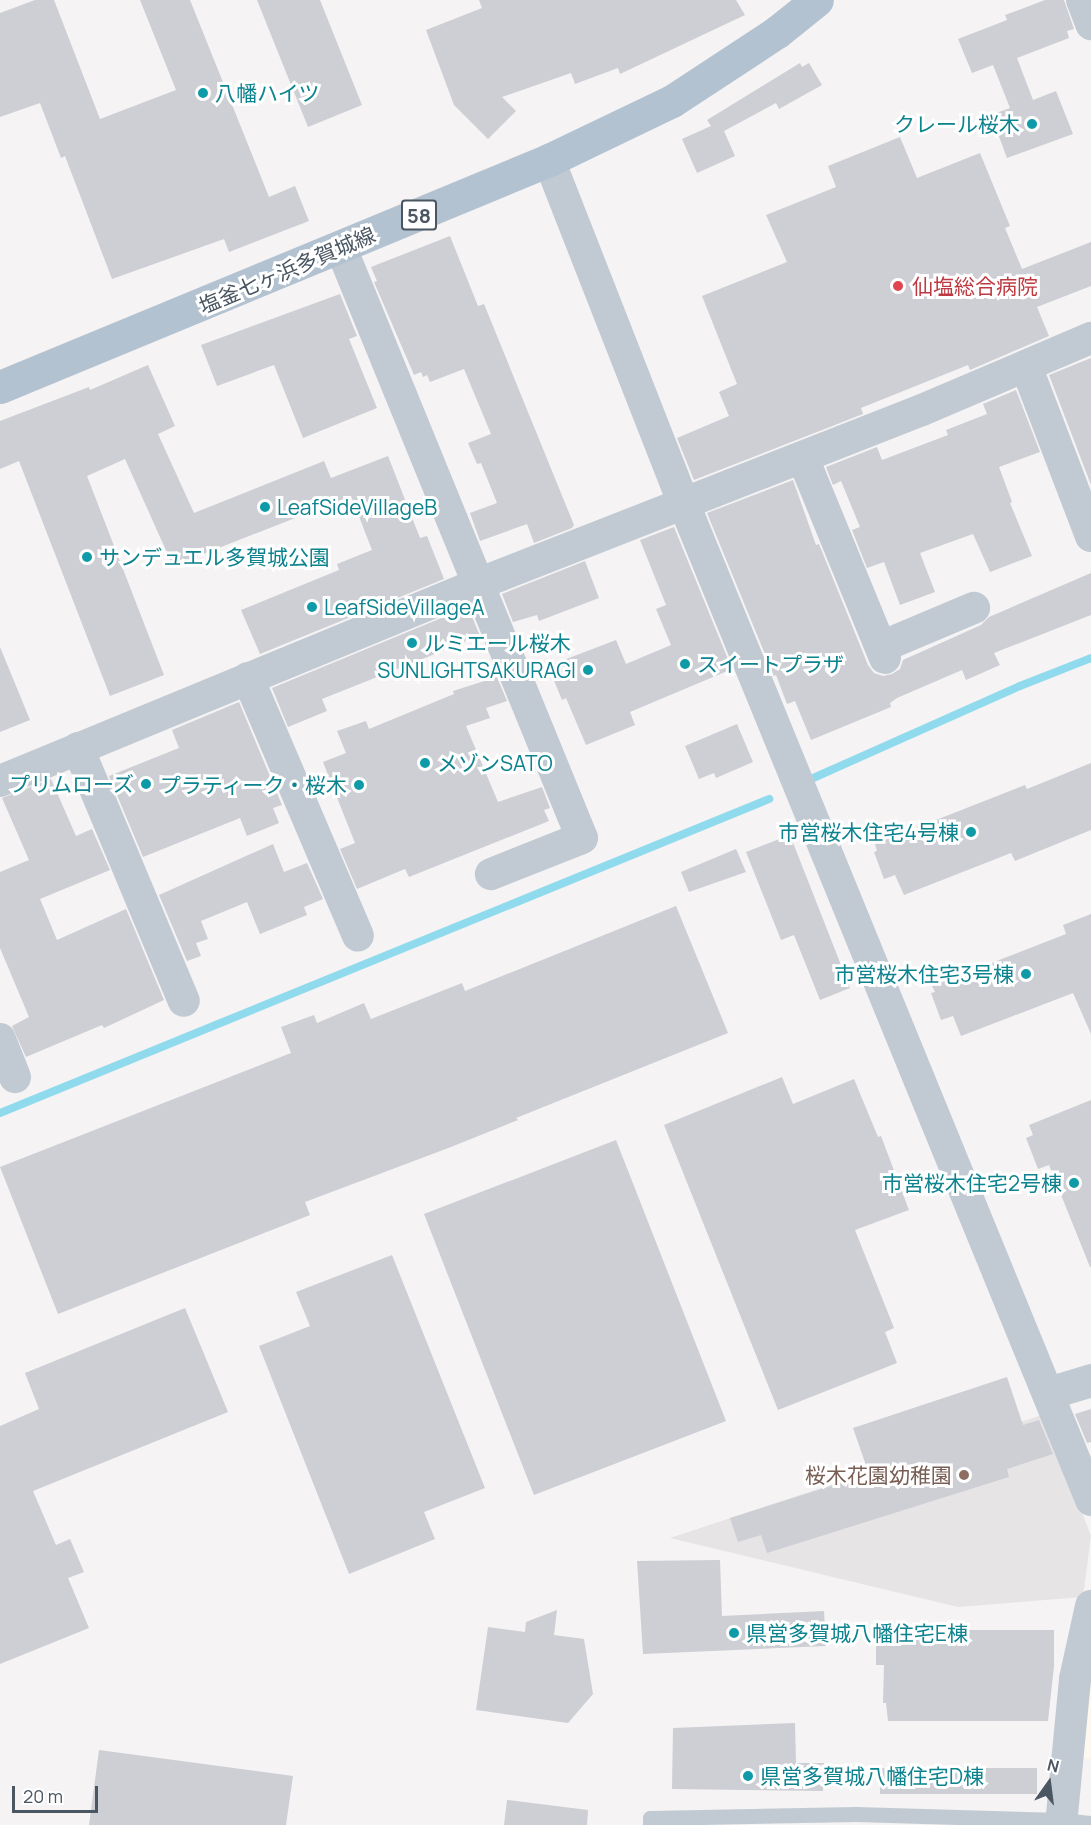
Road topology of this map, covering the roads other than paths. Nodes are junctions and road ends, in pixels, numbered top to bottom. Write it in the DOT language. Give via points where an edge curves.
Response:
graph roads {
  1 [pos="817,0"];
  2 [pos="1082,0"];
  3 [pos="1091,24"];
  4 [pos="549,160"];
  5 [pos="341,248"];
  6 [pos="1091,338"];
  7 [pos="1026,366"];
  8 [pos="0,387"];
  9 [pos="803,458"];
  10 [pos="684,504"];
  11 [pos="1091,536"];
  12 [pos="478,584"];
  13 [pos="974,608"];
  14 [pos="248,678"];
  15 [pos="78,748"];
  16 [pos="0,782"];
  17 [pos="491,874"];
  18 [pos="358,936"];
  19 [pos="184,1001"];
  20 [pos="0,1039"];
  21 [pos="15,1077"];
  22 [pos="1091,1380"];
  23 [pos="1048,1393"];
  24 [pos="1091,1500"];
  25 [pos="1091,1606"];
  26 [pos="1071,1823"];
  27 [pos="650,1825"];
  1 -- 4 [label="main road, 塩釜七ヶ浜多賀城線 / 58" via="777,32 672,101"];
  2 -- 3 [label="street"];
  4 -- 5 [label="main road, 塩釜七ヶ浜多賀城線 / 58"];
  4 -- 10 [label="street"];
  5 -- 8 [label="main road, 塩釜七ヶ浜多賀城線 / 58"];
  5 -- 12 [label="street"];
  6 -- 7 [label="street"];
  7 -- 9 [label="street"];
  7 -- 11 [label="street"];
  9 -- 10 [label="street"];
  9 -- 13 [label="street" via="883,653"];
  10 -- 12 [label="street"];
  10 -- 23 [label="street"];
  12 -- 14 [label="street"];
  12 -- 17 [label="street" via="582,838"];
  14 -- 15 [label="street"];
  14 -- 18 [label="street"];
  15 -- 16 [label="street"];
  15 -- 19 [label="street"];
  20 -- 21 [label="street"];
  22 -- 23 [label="street"];
  23 -- 24 [label="street"];
  25 -- 26 [label="street" via="1075,1679"];
  26 -- 27 [label="lane" via="856,1814 650,1818"];
}
